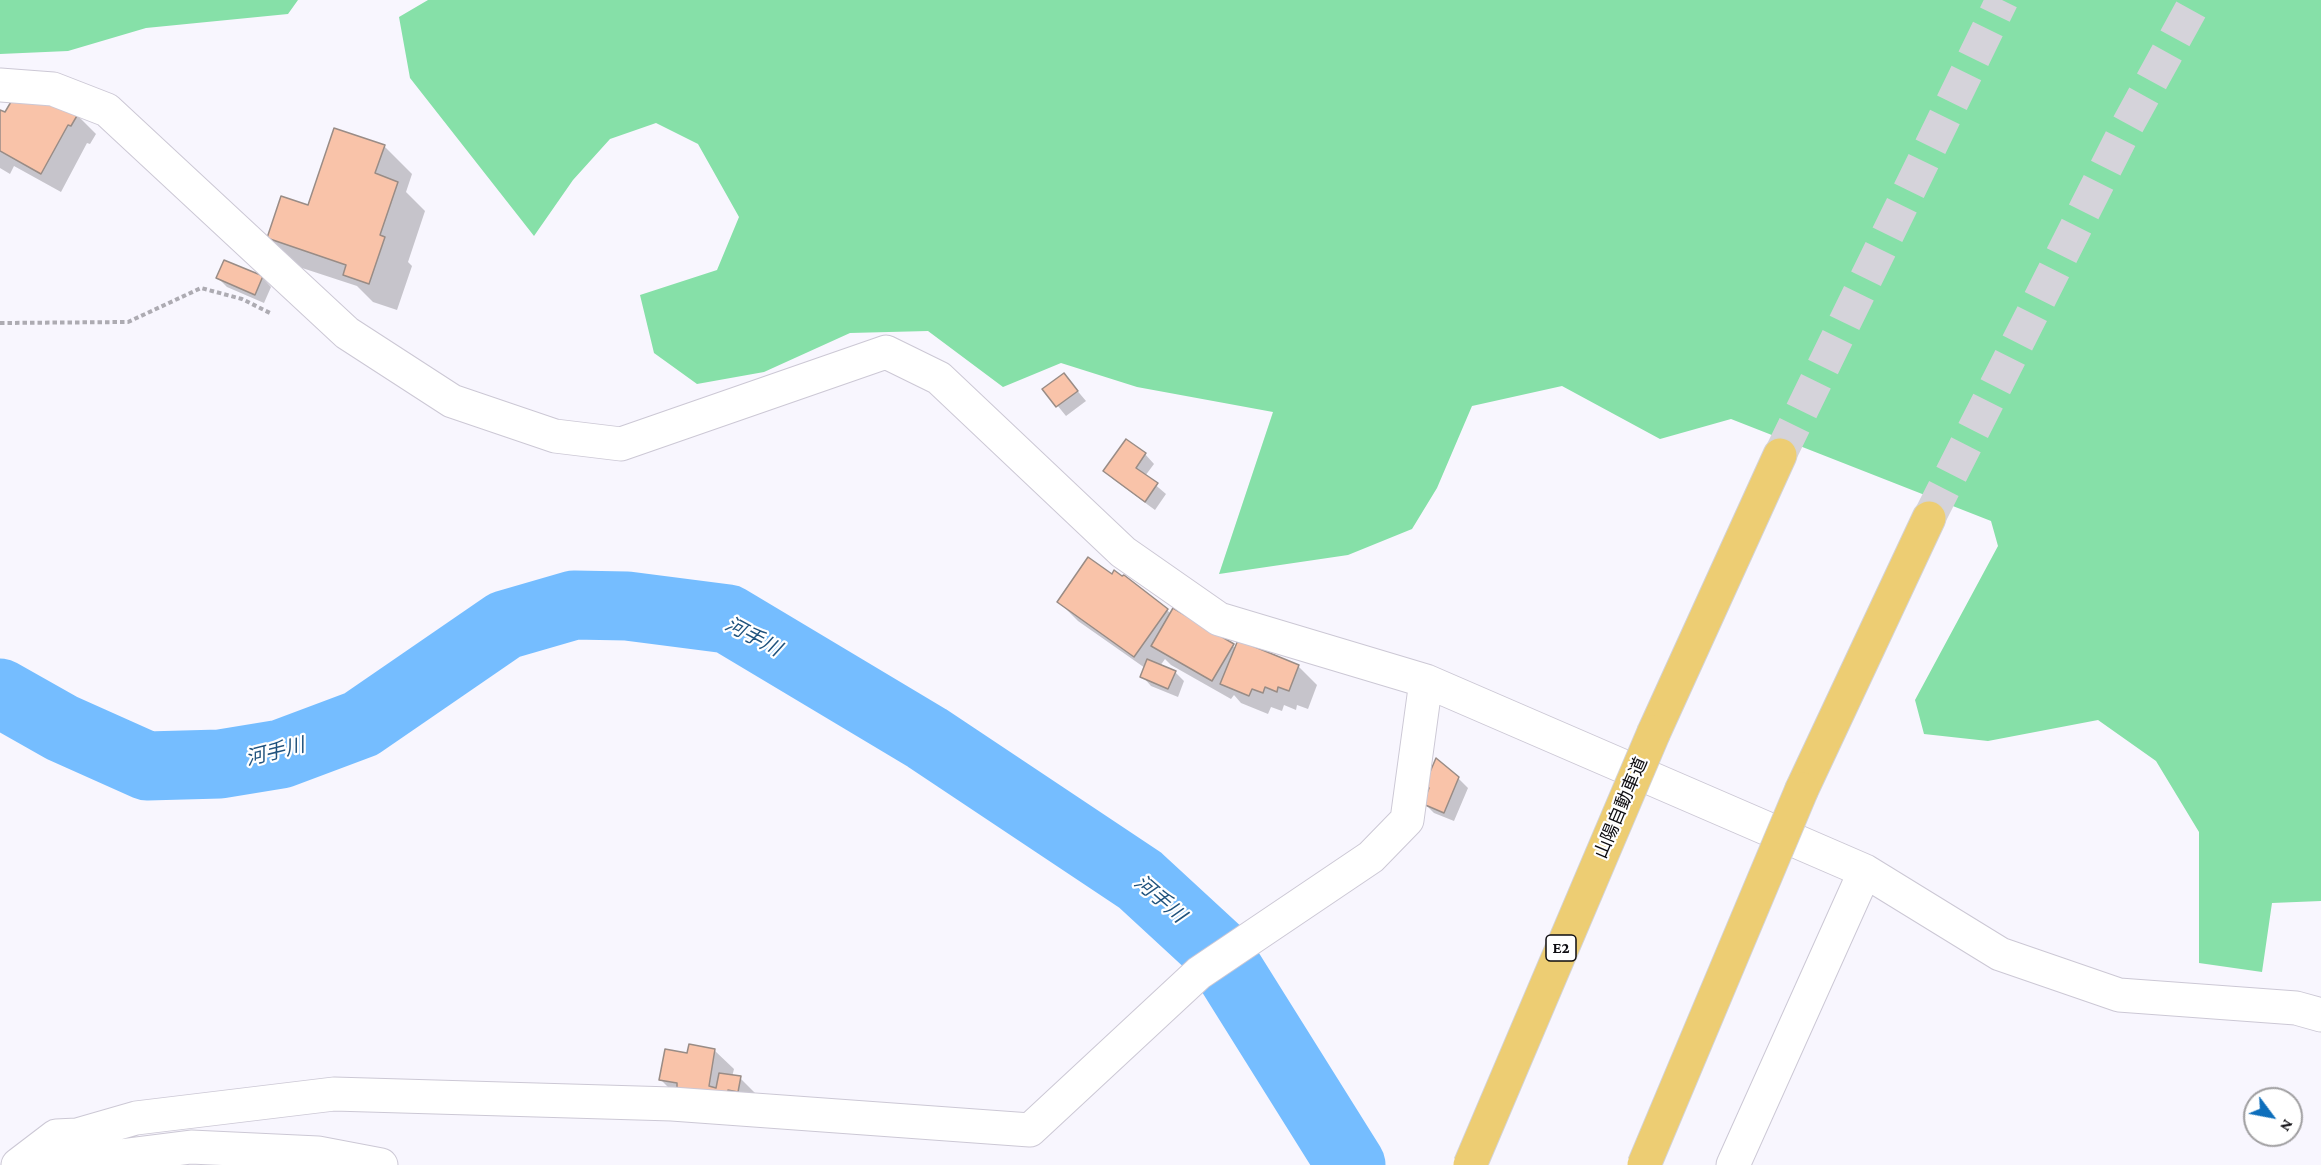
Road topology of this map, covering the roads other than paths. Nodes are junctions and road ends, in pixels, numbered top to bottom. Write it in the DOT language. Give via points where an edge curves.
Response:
graph roads {
  1 [pos="0,85"];
  2 [pos="1780,455"];
  3 [pos="1929,518"];
  4 [pos="1426,681"];
  5 [pos="1865,870"];
  6 [pos="2321,1015"];
  7 [pos="18,1165"];
  8 [pos="48,1165"];
  9 [pos="381,1165"];
  10 [pos="1470,1165"];
  11 [pos="1644,1165"];
  12 [pos="1733,1165"];
  1 -- 4 [label="street" via="52,89 107,110 347,333 452,401 555,436 621,444 886,352 939,378 1123,552 1219,619"];
  2 -- 10 [label="highway, 山陽自動車道 / E2, bridge" via="1654,732"];
  3 -- 11 [label="highway, bridge" via="1802,789"];
  4 -- 5 [label="street"];
  4 -- 7 [label="street" via="1407,820 1371,857 1199,973 1030,1130 672,1104 334,1094 136,1118 77,1135 56,1136"];
  5 -- 6 [label="street" via="2000,954 2119,995 2296,1008"];
  5 -- 12 [label="street"];
  8 -- 9 [label="street" via="190,1147 318,1153"];
}
